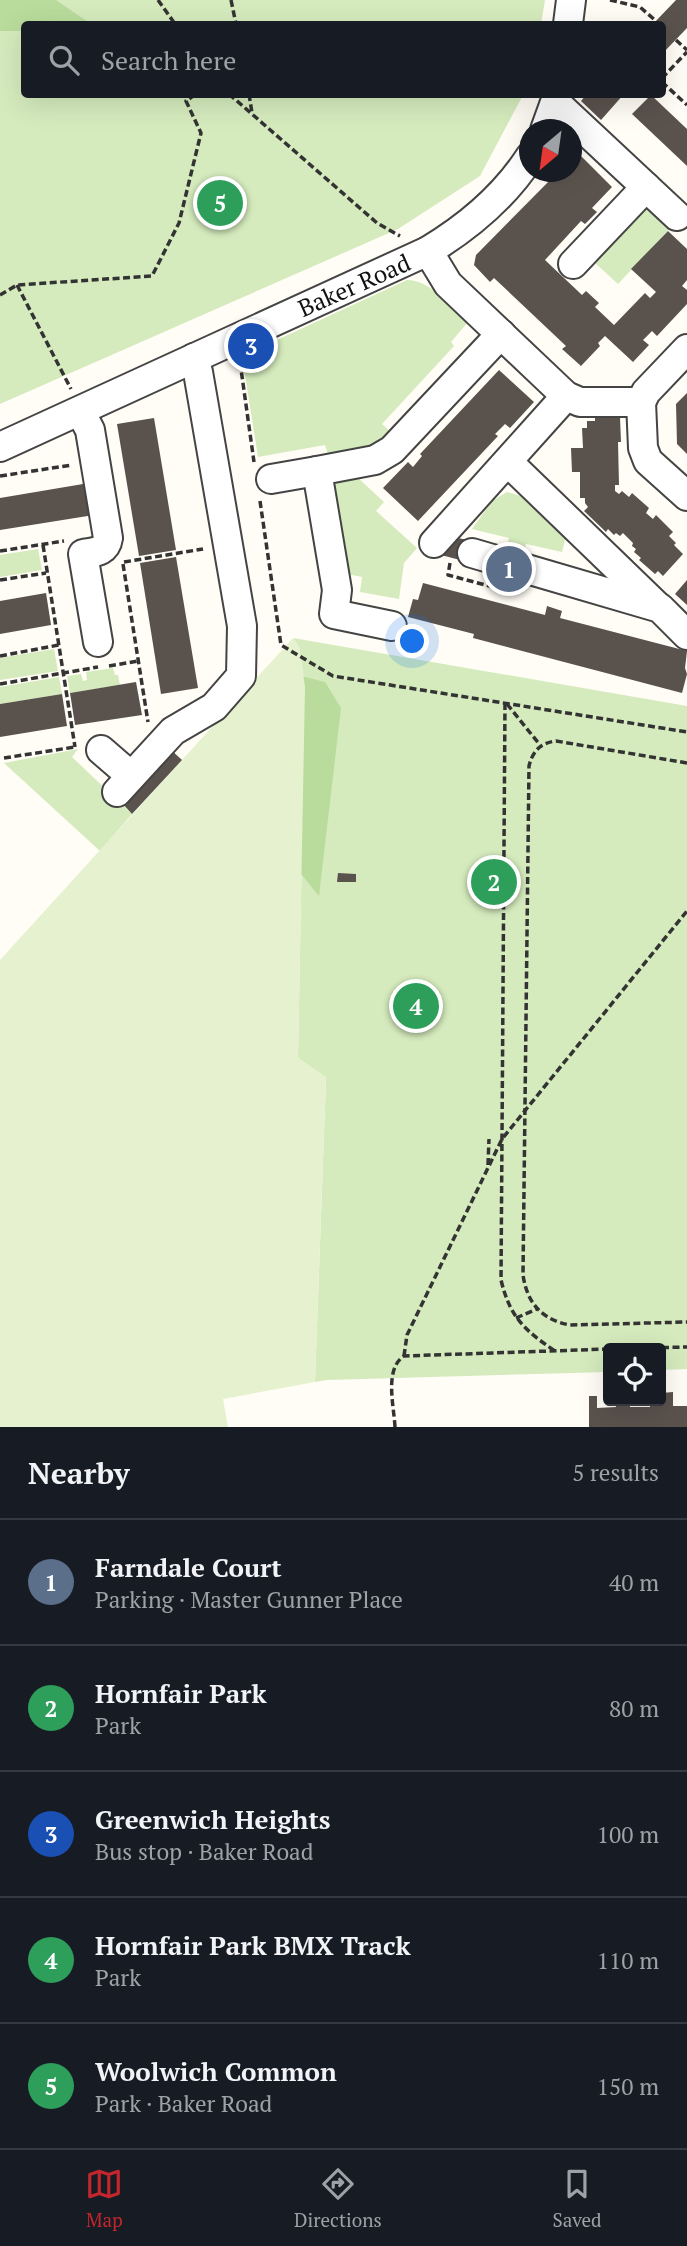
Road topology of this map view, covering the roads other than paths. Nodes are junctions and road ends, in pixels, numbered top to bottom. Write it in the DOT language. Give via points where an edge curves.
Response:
graph roads {
  1 [pos="571,0"];
  2 [pos="568,21"];
  3 [pos="557,99"];
  4 [pos="549,119"];
  5 [pos="519,171"];
  6 [pos="646,187"];
  7 [pos="681,225"];
  8 [pos="418,246"];
  9 [pos="573,264"];
  10 [pos="501,334"];
  11 [pos="687,349"];
  12 [pos="194,358"];
  13 [pos="566,396"];
  14 [pos="77,402"];
  15 [pos="641,402"];
  16 [pos="0,447"];
  17 [pos="508,462"];
  18 [pos="317,471"];
  19 [pos="271,479"];
  20 [pos="687,496"];
  21 [pos="434,543"];
  22 [pos="472,553"];
  23 [pos="660,608"];
  24 [pos="392,626"];
  25 [pos="687,635"];
  26 [pos="98,642"];
  27 [pos="88,748"];
  1 -- 2 [label="street"];
  3 -- 4 [label="street"];
  3 -- 6 [label="street"];
  5 -- 8 [label="street, Baker Road" via="487,208 449,238"];
  6 -- 7 [label="street"];
  6 -- 9 [label="street"];
  8 -- 10 [label="street" via="448,284"];
  8 -- 12 [label="street, Baker Road"];
  10 -- 13 [label="street"];
  10 -- 18 [label="street" via="392,450 375,460"];
  11 -- 15 [label="street"];
  12 -- 14 [label="street, Baker Road"];
  12 -- 27 [label="street" via="242,626 241,677 214,708 173,731 124,784"];
  13 -- 15 [label="street" via="580,402"];
  13 -- 17 [label="street"];
  14 -- 16 [label="street, Baker Road"];
  14 -- 26 [label="street" via="90,430 108,538 99,552 83,554"];
  15 -- 20 [label="street" via="648,461"];
  17 -- 21 [label="street"];
  17 -- 23 [label="street"];
  18 -- 19 [label="street"];
  18 -- 24 [label="street" via="337,590 334,614"];
  22 -- 23 [label="street"];
  23 -- 25 [label="street"];
}
